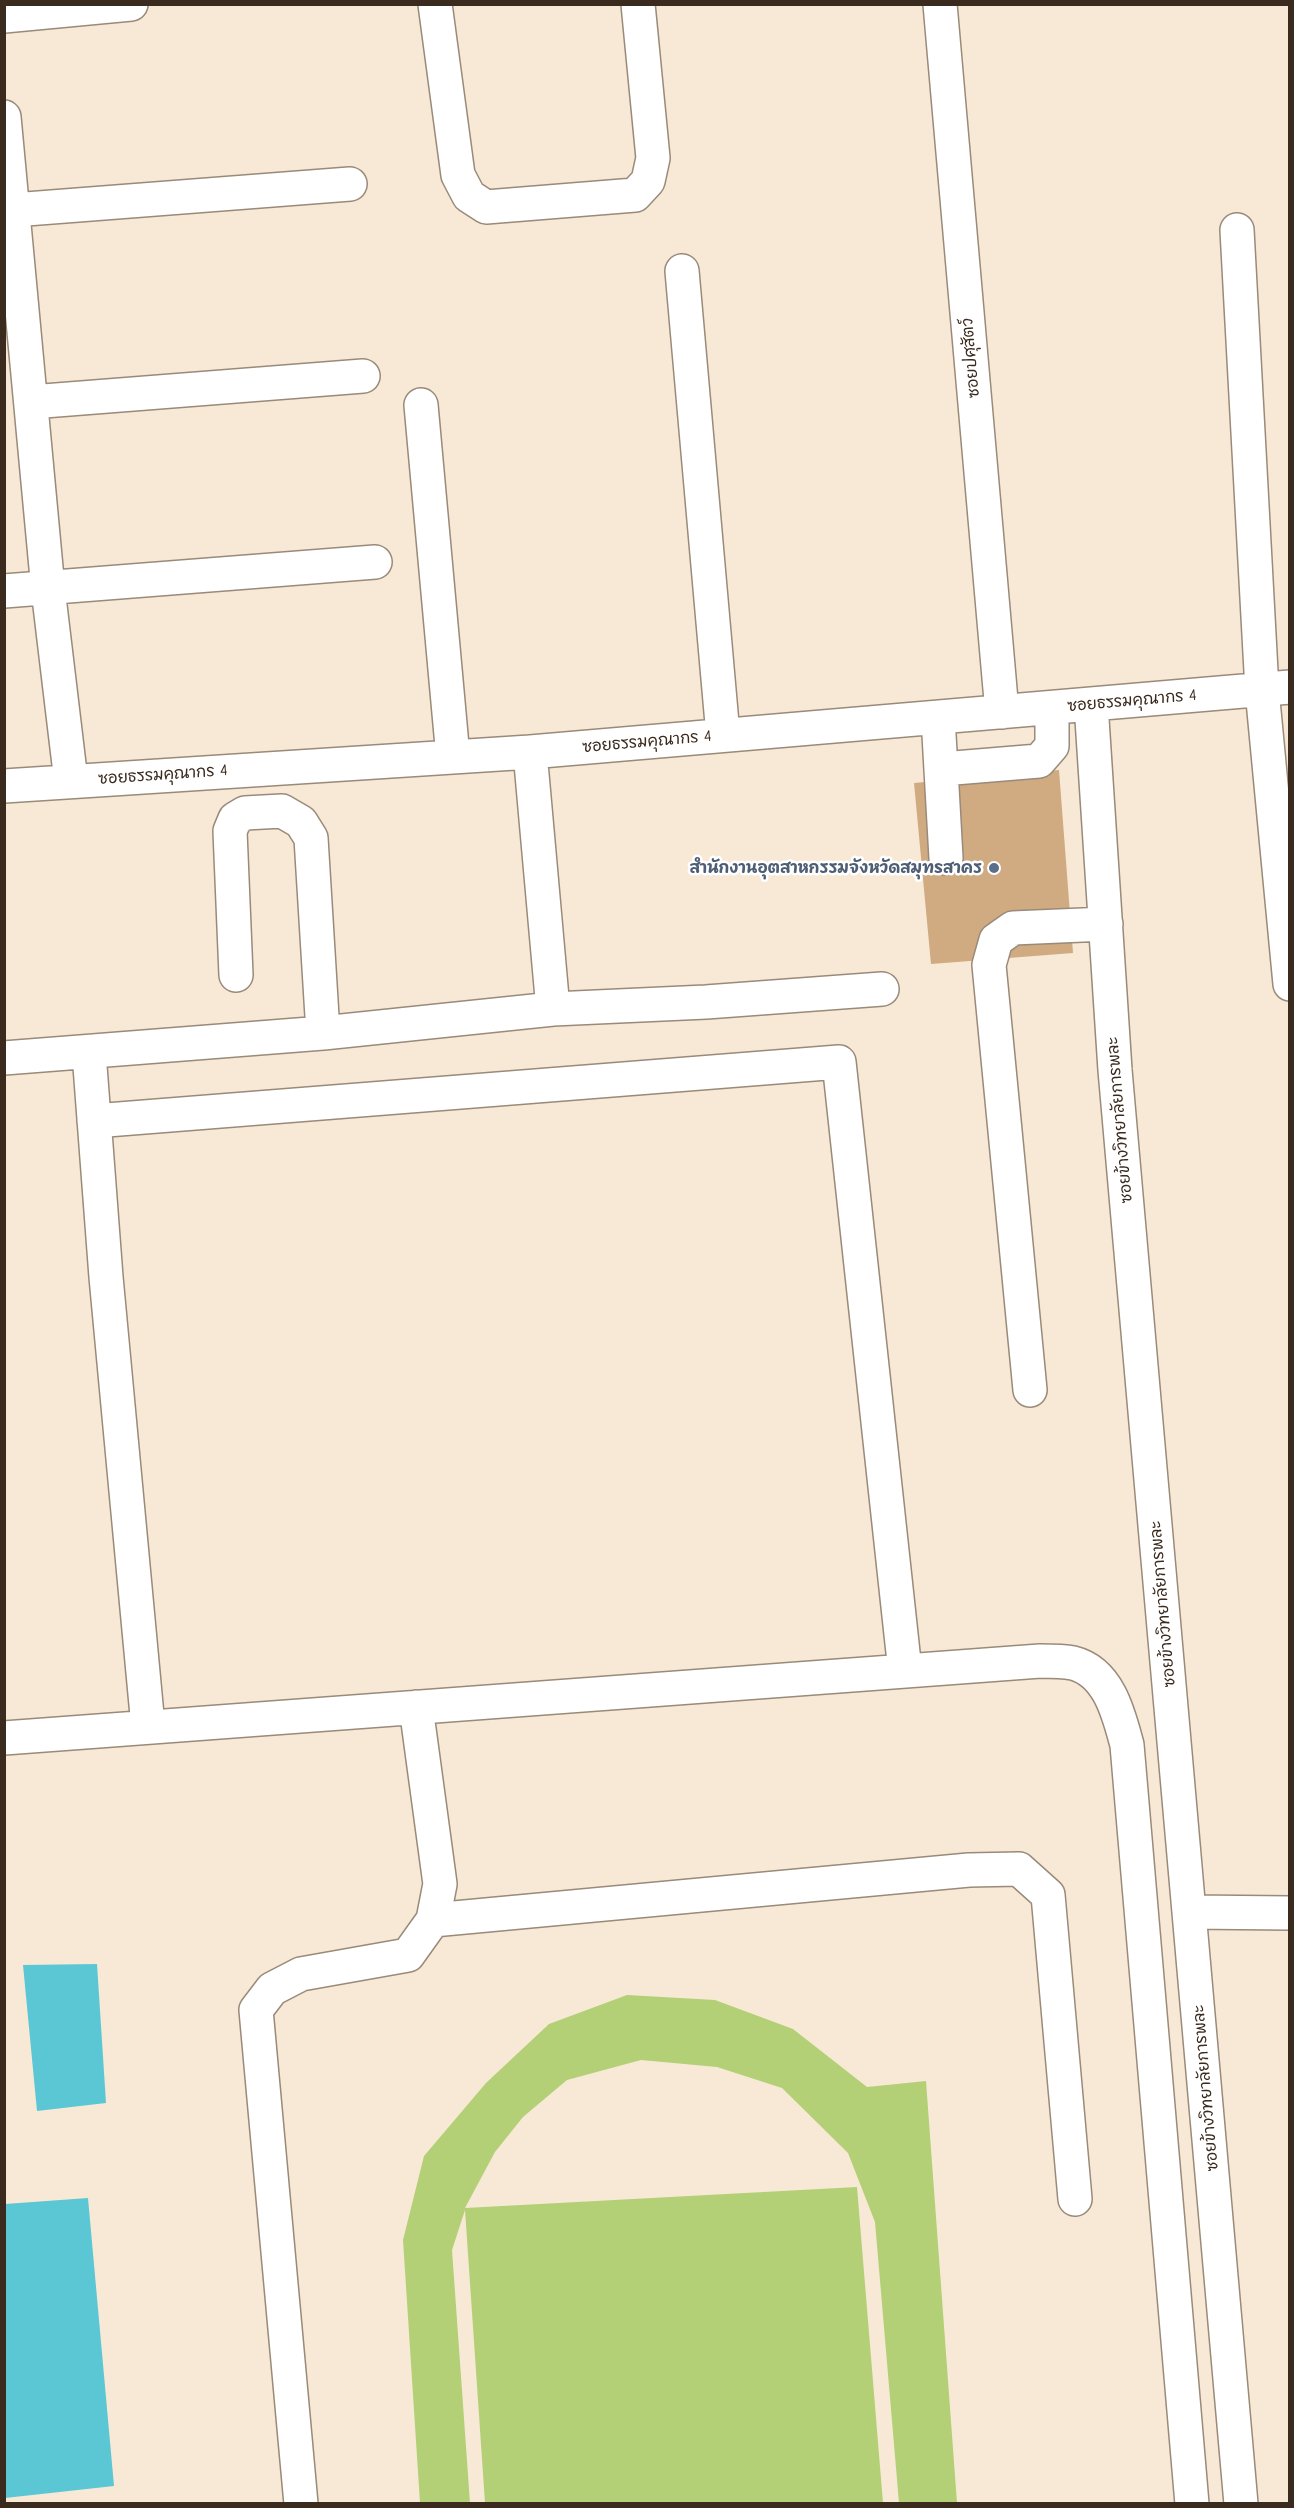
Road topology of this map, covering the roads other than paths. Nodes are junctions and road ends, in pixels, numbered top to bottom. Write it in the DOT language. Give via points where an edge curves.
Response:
graph roads {
  1 [pos="131,4"];
  2 [pos="435,4"];
  3 [pos="638,4"];
  4 [pos="940,4"];
  5 [pos="4,16"];
  6 [pos="4,117"];
  7 [pos="350,184"];
  8 [pos="13,210"];
  9 [pos="1237,230"];
  10 [pos="682,271"];
  11 [pos="363,376"];
  12 [pos="31,402"];
  13 [pos="421,405"];
  14 [pos="375,562"];
  15 [pos="48,589"];
  16 [pos="4,591"];
  17 [pos="1276,688"];
  18 [pos="1091,704"];
  19 [pos="1053,708"];
  20 [pos="1002,712"];
  21 [pos="938,717"];
  22 [pos="723,735"];
  23 [pos="530,752"];
  24 [pos="453,757"];
  25 [pos="942,769"];
  26 [pos="70,781"];
  27 [pos="4,786"];
  28 [pos="946,858"];
  29 [pos="1106,924"];
  30 [pos="236,975"];
  31 [pos="1290,984"];
  32 [pos="882,989"];
  33 [pos="553,1009"];
  34 [pos="323,1033"];
  35 [pos="89,1053"];
  36 [pos="4,1058"];
  37 [pos="94,1121"];
  38 [pos="1030,1390"];
  39 [pos="905,1671"];
  40 [pos="416,1707"];
  41 [pos="148,1726"];
  42 [pos="4,1738"];
  43 [pos="1190,1912"];
  44 [pos="1290,1913"];
  45 [pos="433,1920"];
  46 [pos="1075,2199"];
  47 [pos="302,2504"];
  48 [pos="1192,2504"];
  49 [pos="1241,2504"];
  1 -- 5 [label="street"];
  2 -- 3 [label="street" via="458,175 469,196 486,207 635,195 648,182 653,158"];
  4 -- 20 [label="street, ซอยปศุสัตว์"];
  6 -- 8 [label="street"];
  7 -- 8 [label="street"];
  8 -- 12 [label="street"];
  9 -- 17 [label="street"];
  10 -- 22 [label="street"];
  11 -- 12 [label="street"];
  12 -- 15 [label="street"];
  13 -- 24 [label="street"];
  14 -- 15 [label="street"];
  15 -- 16 [label="street"];
  15 -- 26 [label="street"];
  17 -- 18 [label="street, ซอยธรรมคุณากร 4"];
  17 -- 31 [label="street"];
  18 -- 19 [label="street, ซอยธรรมคุณากร 4"];
  18 -- 29 [label="street, ซอยข้างวิทยาลัยการพละ"];
  19 -- 20 [label="street, ซอยธรรมคุณากร 4"];
  19 -- 25 [label="street" via="1052,746 1040,761"];
  20 -- 21 [label="street, ซอยธรรมคุณากร 4"];
  21 -- 22 [label="street, ซอยธรรมคุณากร 4"];
  21 -- 25 [label="street"];
  22 -- 23 [label="street, ซอยธรรมคุณากร 4"];
  23 -- 24 [label="street, ซอยธรรมคุณากร 4"];
  23 -- 33 [label="street"];
  24 -- 26 [label="street, ซอยธรรมคุณากร 4"];
  25 -- 28 [label="street"];
  26 -- 27 [label="street, ซอยธรรมคุณากร 4"];
  29 -- 38 [label="street" via="1013,928 996,940 989,965"];
  29 -- 43 [label="street, ซอยข้างวิทยาลัยการพละ" via="1115,1070"];
  30 -- 34 [label="street" via="230,831 235,819 245,813 282,811 301,822 311,838"];
  32 -- 33 [label="street"];
  33 -- 34 [label="street"];
  34 -- 35 [label="street"];
  35 -- 36 [label="street"];
  35 -- 37 [label="street"];
  37 -- 39 [label="street" via="839,1062"];
  37 -- 41 [label="street"];
  39 -- 40 [label="street"];
  39 -- 48 [label="street" via="1040,1661 1074,1663 1098,1678 1118,1709 1127,1745"];
  40 -- 41 [label="street"];
  40 -- 45 [label="street" via="440,1884"];
  41 -- 42 [label="street"];
  43 -- 44 [label="street"];
  43 -- 49 [label="street, ซอยข้างวิทยาลัยการพละ"];
  45 -- 46 [label="street" via="969,1870 1019,1869 1048,1895"];
  45 -- 47 [label="street" via="408,1955 301,1974 272,1989 256,2010"];
}
